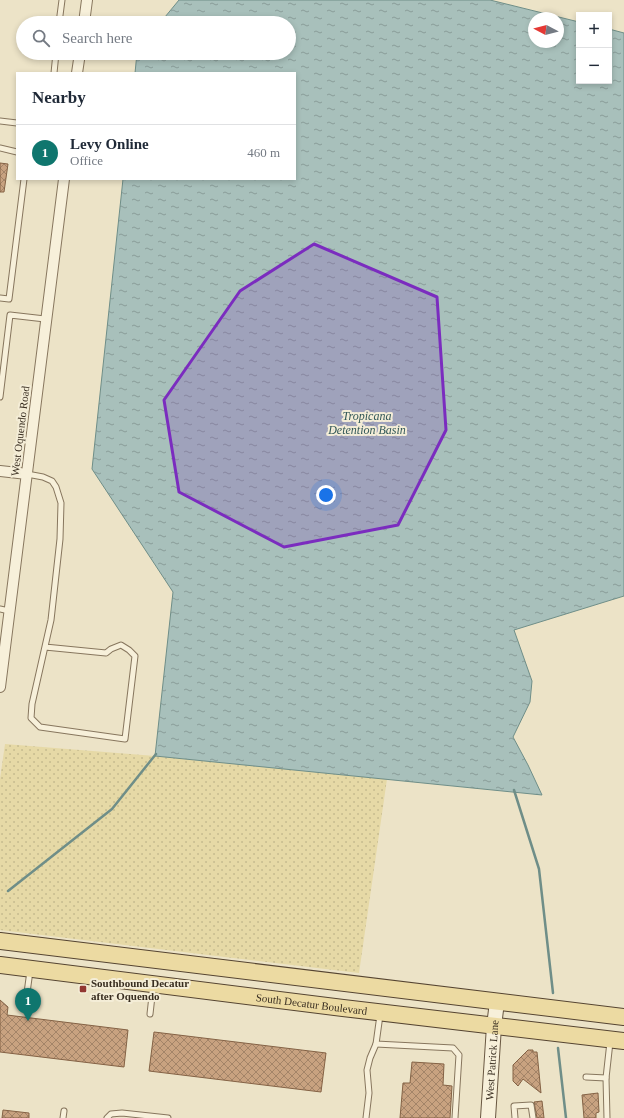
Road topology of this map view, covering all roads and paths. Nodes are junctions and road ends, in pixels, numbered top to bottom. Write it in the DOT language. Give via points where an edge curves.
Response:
graph roads {
  1 [pos="62,0"];
  2 [pos="87,0"];
  3 [pos="61,16"];
  4 [pos="85,16"];
  5 [pos="55,60"];
  6 [pos="79,60"];
  7 [pos="54,72"];
  8 [pos="77,72"];
  9 [pos="0,121"];
  10 [pos="16,123"];
  11 [pos="0,148"];
  12 [pos="16,152"];
  13 [pos="24,180"];
  14 [pos="64,180"];
  15 [pos="0,298"];
  16 [pos="45,319"];
  17 [pos="1,388"];
  18 [pos="0,397"];
  19 [pos="0,471"];
  20 [pos="27,474"];
  21 [pos="5,610"];
  22 [pos="45,647"];
  23 [pos="0,687"];
  24 [pos="0,941"];
  25 [pos="0,965"];
  26 [pos="31,969"];
  27 [pos="153,983"];
  28 [pos="26,1000"];
  29 [pos="497,1002"];
  30 [pos="380,1012"];
  31 [pos="150,1014"];
  32 [pos="624,1017"];
  33 [pos="494,1026"];
  34 [pos="617,1040"];
  35 [pos="376,1044"];
  36 [pos="586,1077"];
  37 [pos="606,1078"];
  38 [pos="64,1111"];
  39 [pos="63,1118"];
  40 [pos="107,1118"];
  41 [pos="168,1118"];
  42 [pos="366,1118"];
  43 [pos="455,1118"];
  44 [pos="488,1118"];
  45 [pos="515,1118"];
  46 [pos="532,1118"];
  47 [pos="607,1118"];
  1 -- 3 [label="lane"];
  2 -- 4 [label="street"];
  5 -- 7 [label="lane"];
  6 -- 8 [label="street"];
  9 -- 10 [label="lane"];
  11 -- 12 [label="lane"];
  13 -- 15 [label="lane" via="9,300"];
  14 -- 16 [label="street, West Oquendo Road"];
  16 -- 17 [label="lane" via="10,315"];
  16 -- 20 [label="street, West Oquendo Road"];
  17 -- 18 [label="lane"];
  19 -- 20 [label="street"];
  20 -- 21 [label="street, West Oquendo Road"];
  20 -- 22 [label="lane" via="52,481 61,503 60,539 51,620"];
  21 -- 23 [label="street, West Oquendo Road"];
  22 -- 22 [label="lane" via="31,718 40,728 125,739 135,656 130,650 121,645 106,653"];
  24 -- 29 [label="main road"];
  25 -- 26 [label="main road, South Decatur Boulevard"];
  26 -- 27 [label="main road, South Decatur Boulevard"];
  26 -- 28 [label="lane"];
  27 -- 30 [label="main road, South Decatur Boulevard"];
  27 -- 31 [label="lane"];
  29 -- 32 [label="main road"];
  29 -- 33 [label="street, West Patrick Lane"];
  30 -- 33 [label="main road, South Decatur Boulevard"];
  30 -- 35 [label="lane"];
  33 -- 34 [label="main road, South Decatur Boulevard"];
  33 -- 44 [label="street, West Patrick Lane"];
  34 -- 37 [label="lane"];
  35 -- 42 [label="lane" via="368,1070"];
  35 -- 43 [label="lane" via="453,1048 459,1055"];
  36 -- 37 [label="lane"];
  37 -- 47 [label="lane"];
  38 -- 39 [label="lane"];
  40 -- 41 [label="lane" via="111,1114 122,1113"];
  45 -- 46 [label="lane" via="514,1106 532,1105"];
}
